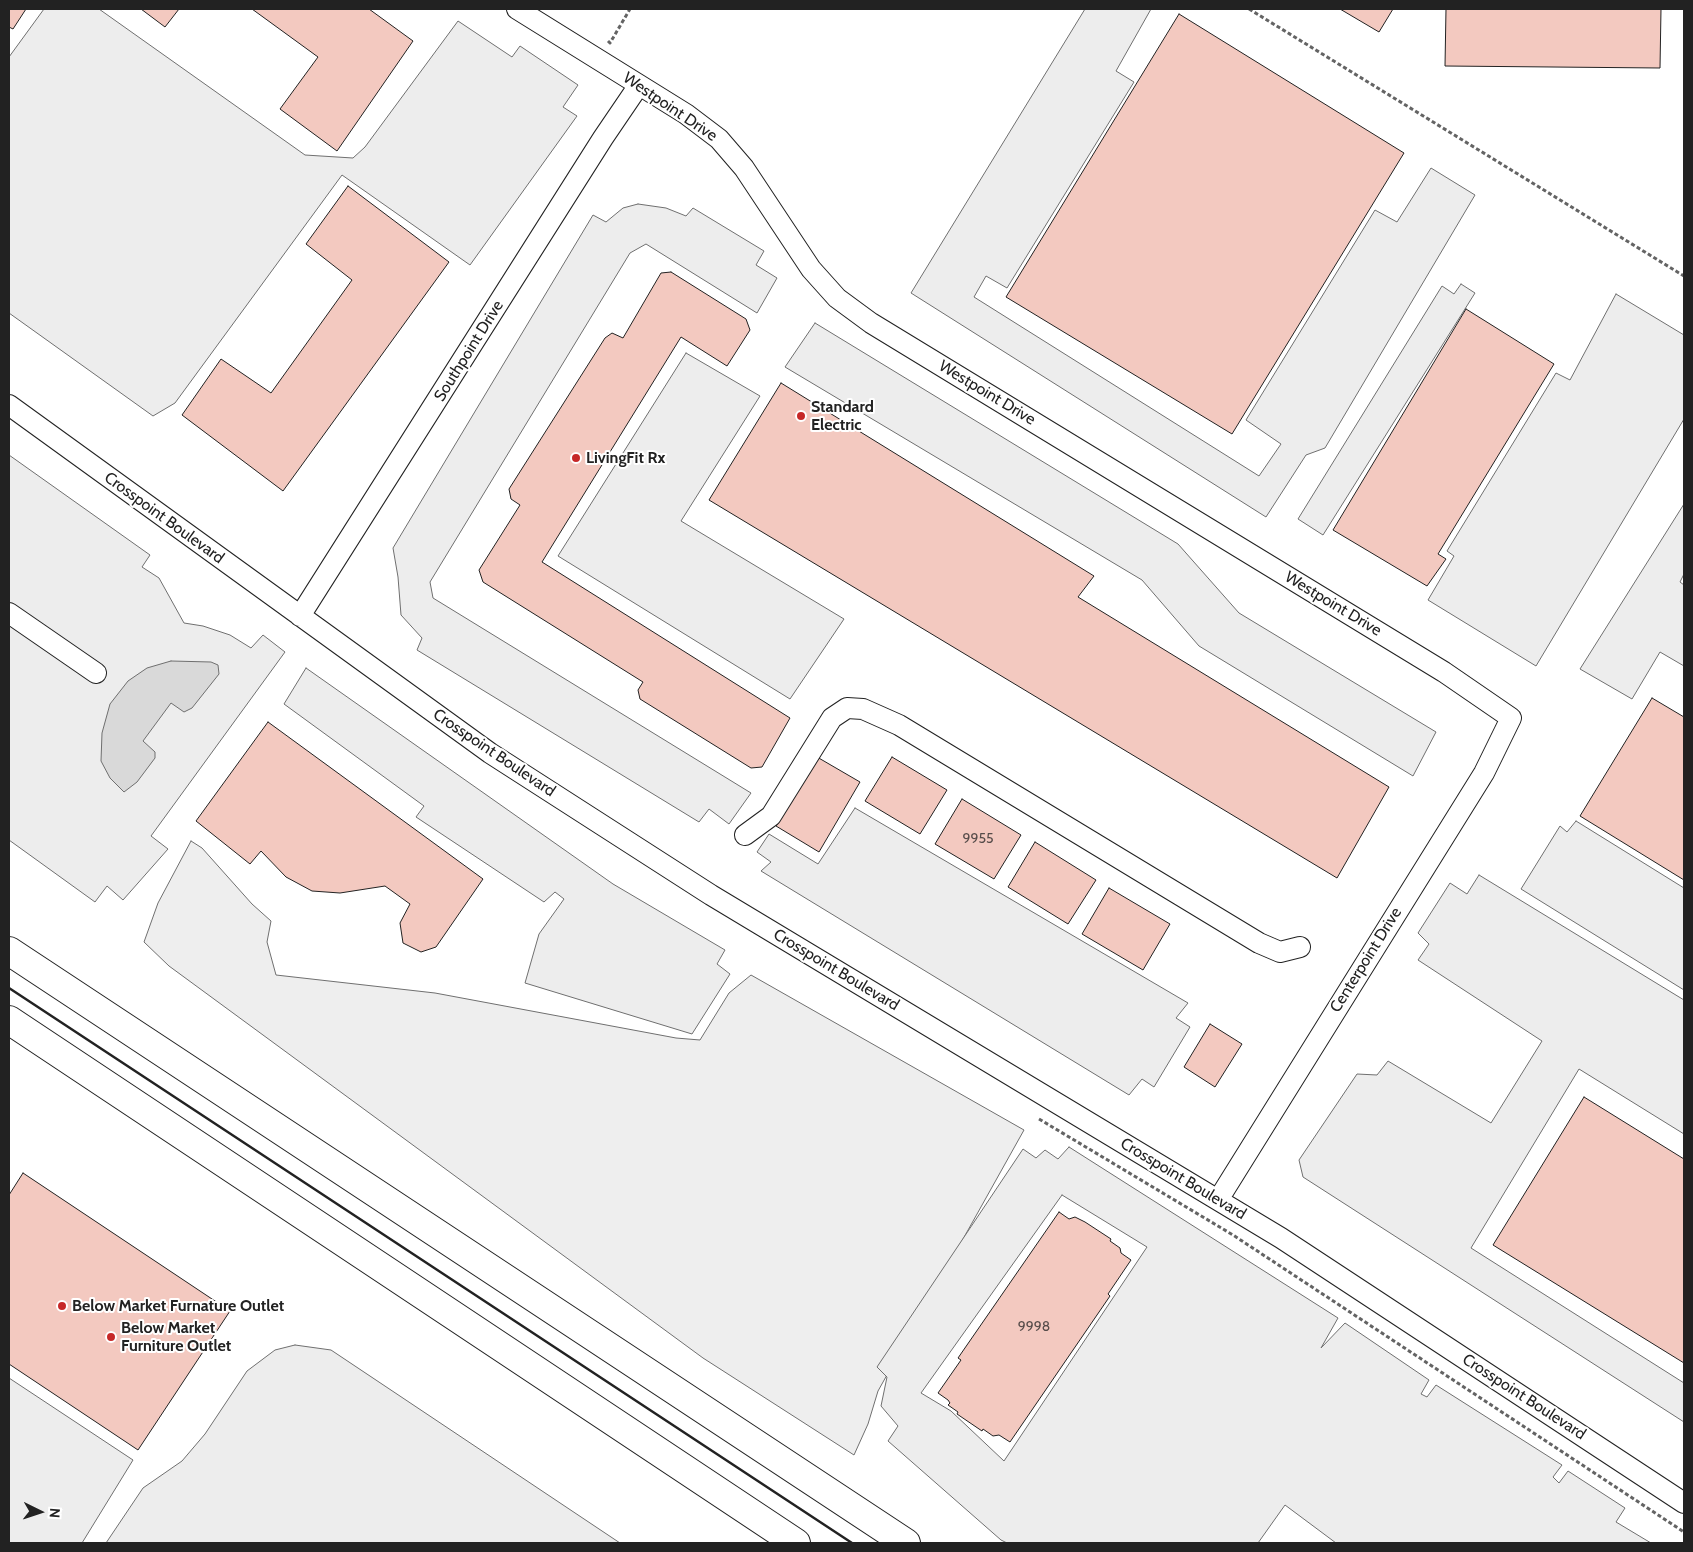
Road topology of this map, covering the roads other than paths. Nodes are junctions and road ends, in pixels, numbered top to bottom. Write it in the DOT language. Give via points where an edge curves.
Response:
graph roads {
  1 [pos="517,9"];
  2 [pos="638,85"];
  3 [pos="9,405"];
  4 [pos="9,613"];
  5 [pos="300,616"];
  6 [pos="96,673"];
  7 [pos="1511,718"];
  8 [pos="745,835"];
  9 [pos="1300,947"];
  10 [pos="9,951"];
  11 [pos="9,1020"];
  12 [pos="1218,1200"];
  13 [pos="1684,1503"];
  14 [pos="796,1543"];
  15 [pos="906,1543"];
  1 -- 2 [label="street, Westpoint Drive"];
  2 -- 5 [label="street, Southpoint Drive"];
  2 -- 7 [label="street, Westpoint Drive" via="719,139 744,168 811,269 837,298 871,323 1235,543 1444,672"];
  3 -- 5 [label="street, Crosspoint Boulevard"];
  4 -- 6 [label="street"];
  5 -- 12 [label="street, Crosspoint Boulevard" via="490,753 711,896"];
  7 -- 12 [label="street, Centerpoint Drive" via="1484,773"];
  8 -- 9 [label="street" via="771,816 832,718 848,708 862,709 900,726 1259,943 1280,952"];
  10 -- 15 [label="highway"];
  11 -- 14 [label="highway"];
  12 -- 13 [label="street, Crosspoint Boulevard"];
}
